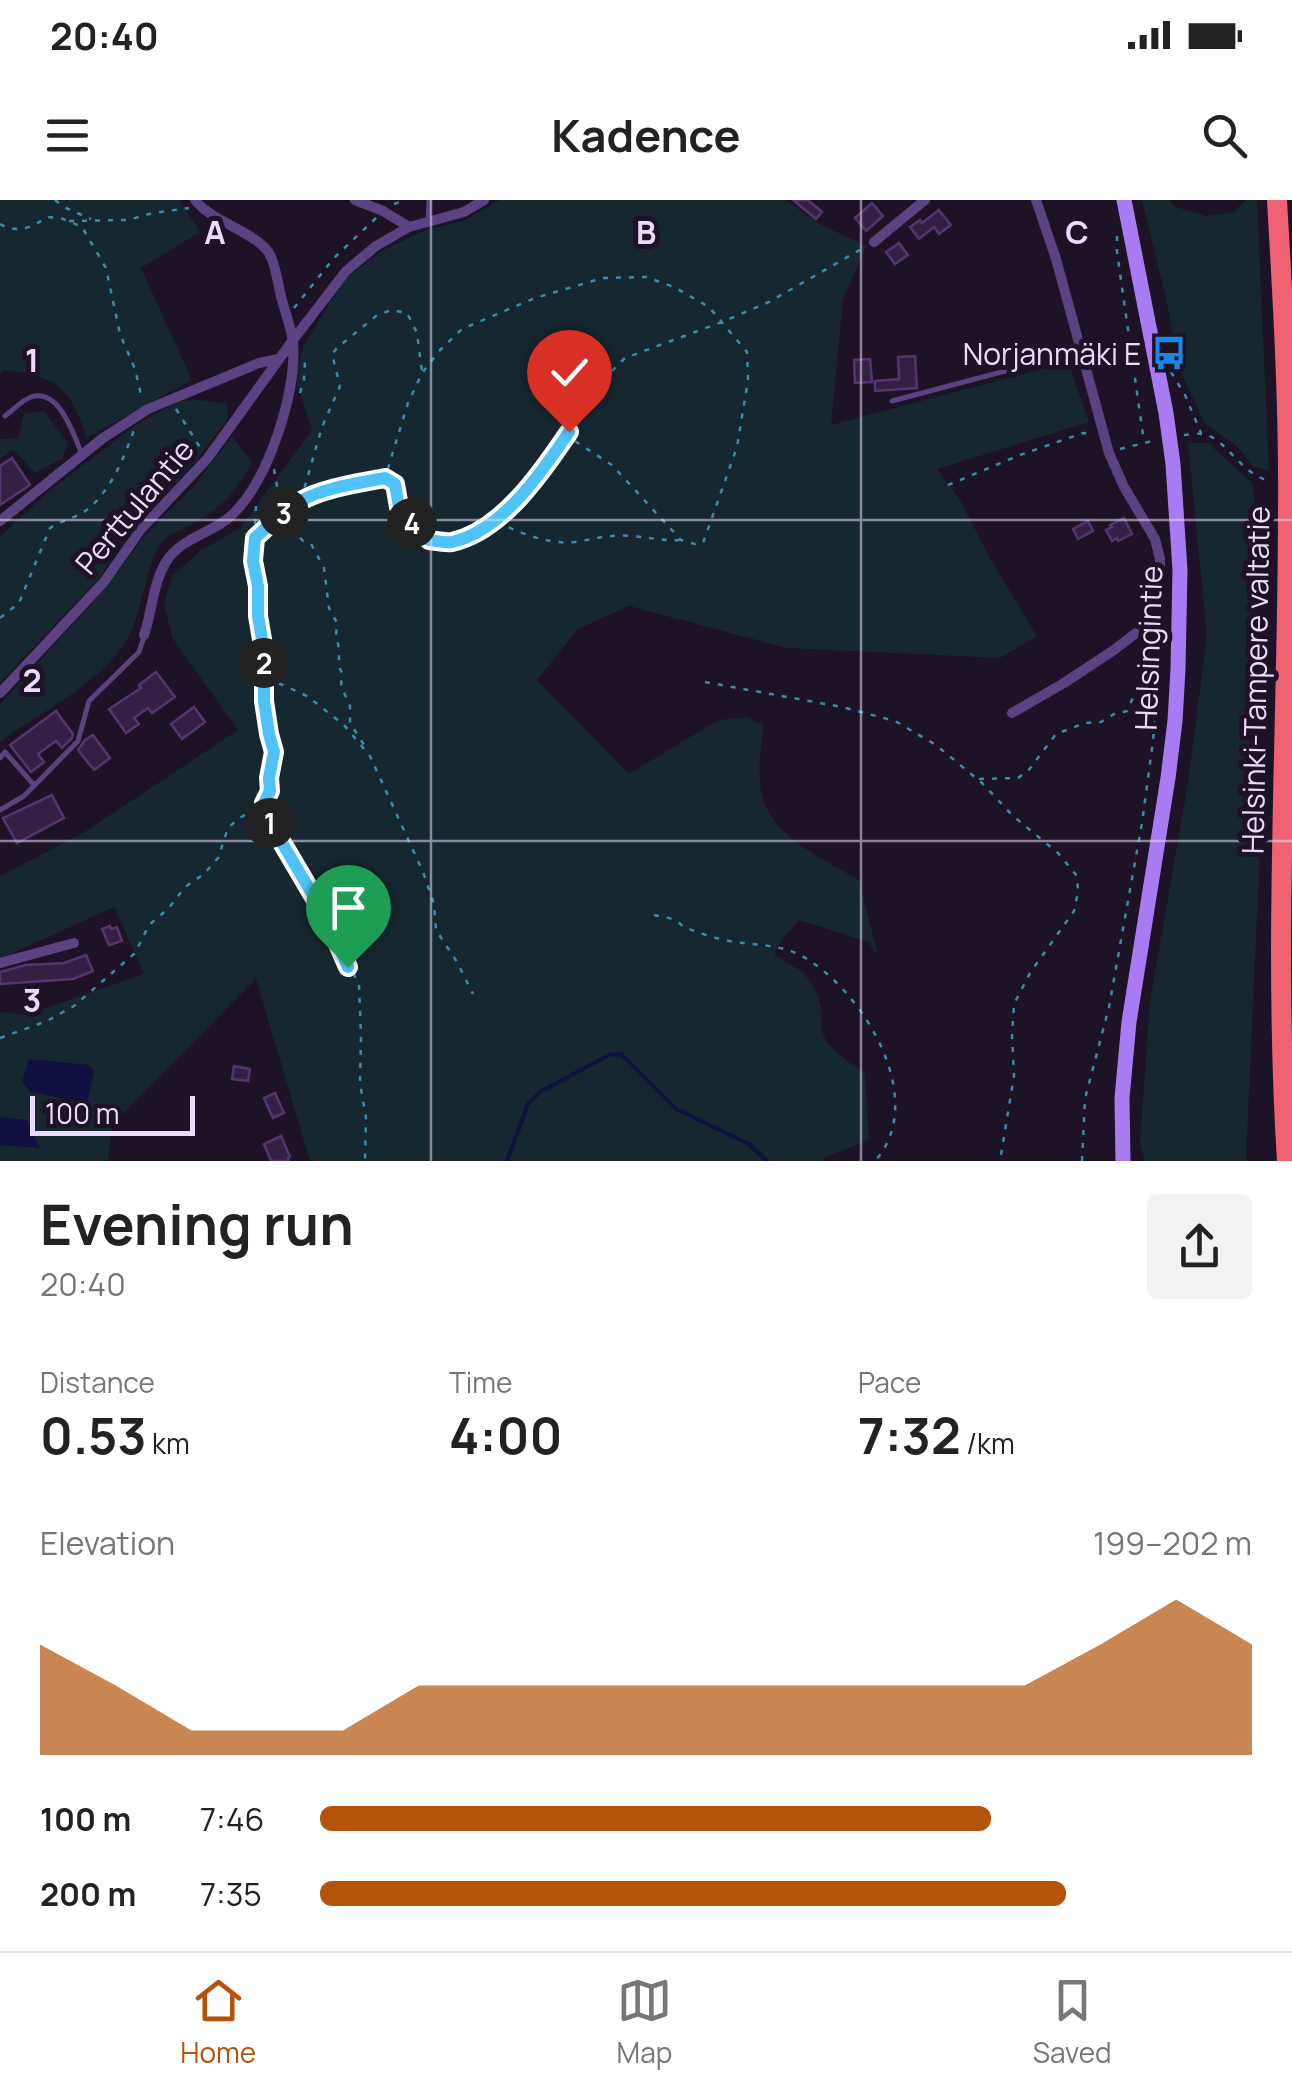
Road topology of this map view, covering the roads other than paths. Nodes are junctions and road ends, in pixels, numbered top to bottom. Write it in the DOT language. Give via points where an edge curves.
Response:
graph roads {
  1 [pos="355,200"];
  2 [pos="429,200"];
  3 [pos="484,200"];
  4 [pos="926,200"];
  5 [pos="1036,200"];
  6 [pos="1124,200"];
  7 [pos="1277,200"];
  8 [pos="198,204"];
  9 [pos="428,222"];
  10 [pos="409,227"];
  11 [pos="874,242"];
  12 [pos="292,340"];
  13 [pos="1081,351"];
  14 [pos="279,359"];
  15 [pos="892,401"];
  16 [pos="5,416"];
  17 [pos="82,455"];
  18 [pos="0,520"];
  19 [pos="144,636"];
  20 [pos="0,694"];
  21 [pos="1012,714"];
  22 [pos="1288,754"];
  23 [pos="0,758"];
  24 [pos="34,785"];
  25 [pos="0,810"];
  26 [pos="74,943"];
  27 [pos="0,963"];
  28 [pos="1282,1082"];
  29 [pos="1122,1098"];
  30 [pos="1113,1161"];
  31 [pos="1123,1161"];
  32 [pos="1278,1161"];
  33 [pos="1287,1161"];
  1 -- 10 [label="street"];
  2 -- 9 [label="lane"];
  3 -- 9 [label="street, Perttulantie"];
  4 -- 11 [label="street"];
  5 -- 13 [label="street"];
  6 -- 29 [label="main road, Helsingintie" via="1166,413 1180,625 1172,740"];
  7 -- 22 [label="highway, Helsinki-Tampere valtatie" via="1288,380"];
  8 -- 12 [label="street" via="268,251"];
  9 -- 10 [label="street, Perttulantie"];
  10 -- 12 [label="street, Perttulantie" via="346,271"];
  12 -- 14 [label="street, Perttulantie"];
  12 -- 19 [label="street, Perttulantie" via="290,380 270,459 232,516 166,561"];
  13 -- 15 [label="lane"];
  13 -- 21 [label="street" via="1109,453 1155,538 1156,602 1145,626"];
  14 -- 17 [label="street" via="142,412"];
  14 -- 20 [label="street, Perttulantie" via="207,459"];
  16 -- 17 [label="lane" via="28,397 52,400"];
  17 -- 18 [label="street"];
  19 -- 24 [label="lane" via="139,652 90,701 78,741"];
  22 -- 28 [label="highway, Helsinki-Tampere valtatie"];
  23 -- 24 [label="lane" via="5,752"];
  24 -- 25 [label="lane"];
  26 -- 27 [label="street"];
  28 -- 32 [label="highway"];
  28 -- 33 [label="highway, Helsinki-Tampere valtatie"];
  29 -- 30 [label="main road, Helsingintie"];
  29 -- 31 [label="main road, Helsingintie"];
}
